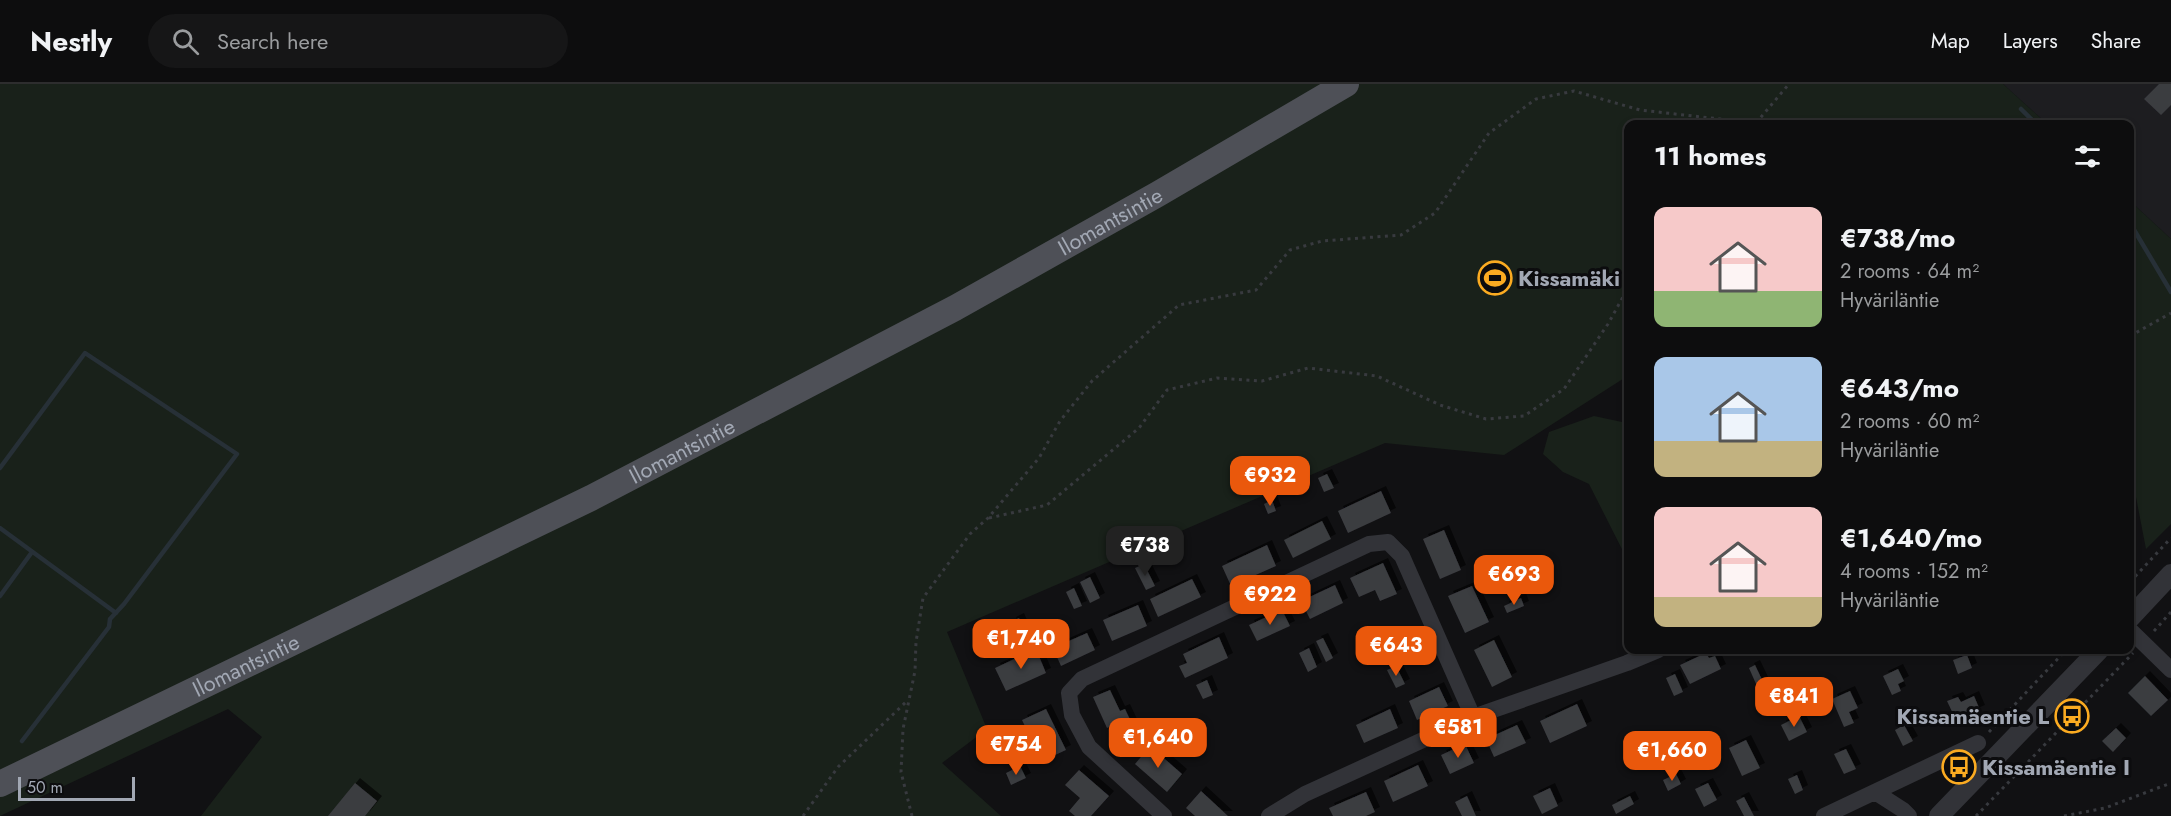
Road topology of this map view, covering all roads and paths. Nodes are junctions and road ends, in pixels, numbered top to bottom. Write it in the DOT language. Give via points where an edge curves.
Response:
graph roads {
  1 [pos="1346,84"];
  2 [pos="1790,84"];
  3 [pos="1722,120"];
  4 [pos="1758,120"];
  5 [pos="1624,295"];
  6 [pos="2171,313"];
  7 [pos="2134,334"];
  8 [pos="987,519"];
  9 [pos="2171,538"];
  10 [pos="2171,574"];
  11 [pos="2134,578"];
  12 [pos="2134,614"];
  13 [pos="2134,634"];
  14 [pos="1648,654"];
  15 [pos="2062,654"];
  16 [pos="2095,654"];
  17 [pos="2120,666"];
  18 [pos="2171,670"];
  19 [pos="908,700"];
  20 [pos="1473,717"];
  21 [pos="1978,743"];
  22 [pos="2171,783"];
  23 [pos="0,784"];
  24 [pos="1875,792"];
  25 [pos="803,816"];
  26 [pos="912,816"];
  27 [pos="1164,816"];
  28 [pos="1269,816"];
  29 [pos="1824,816"];
  30 [pos="1909,816"];
  31 [pos="1939,816"];
  32 [pos="1976,816"];
  33 [pos="2064,816"];
  1 -- 23 [label="main road, Ilomantsintie" via="955,308 632,477"];
  2 -- 4 [label="path"];
  3 -- 8 [label="path" via="1640,110 1574,91 1536,99 1489,133 1435,213 1401,235 1322,241 1290,250 1256,291 1179,305 1092,381 1060,421 1039,458"];
  5 -- 8 [label="path" via="1564,388 1524,416 1486,419 1440,405 1377,376 1308,368 1262,381 1217,378 1167,390 1139,428 1047,505"];
  6 -- 7 [label="path"];
  8 -- 19 [label="path" via="970,534 923,598"];
  9 -- 11 [label="path"];
  10 -- 12 [label="street"];
  13 -- 18 [label="street"];
  14 -- 20 [label="street"];
  15 -- 21 [label="path"];
  16 -- 31 [label="street"];
  17 -- 32 [label="path"];
  19 -- 25 [label="path" via="838,767"];
  19 -- 26 [label="path" via="902,772"];
  20 -- 27 [label="street" via="1402,556 1388,543 1369,544 1082,679 1069,693 1072,715 1089,747"];
  20 -- 28 [label="street" via="1305,794"];
  21 -- 24 [label="street"];
  22 -- 33 [label="path" via="2105,808"];
  24 -- 29 [label="street"];
  24 -- 30 [label="street"];
}
